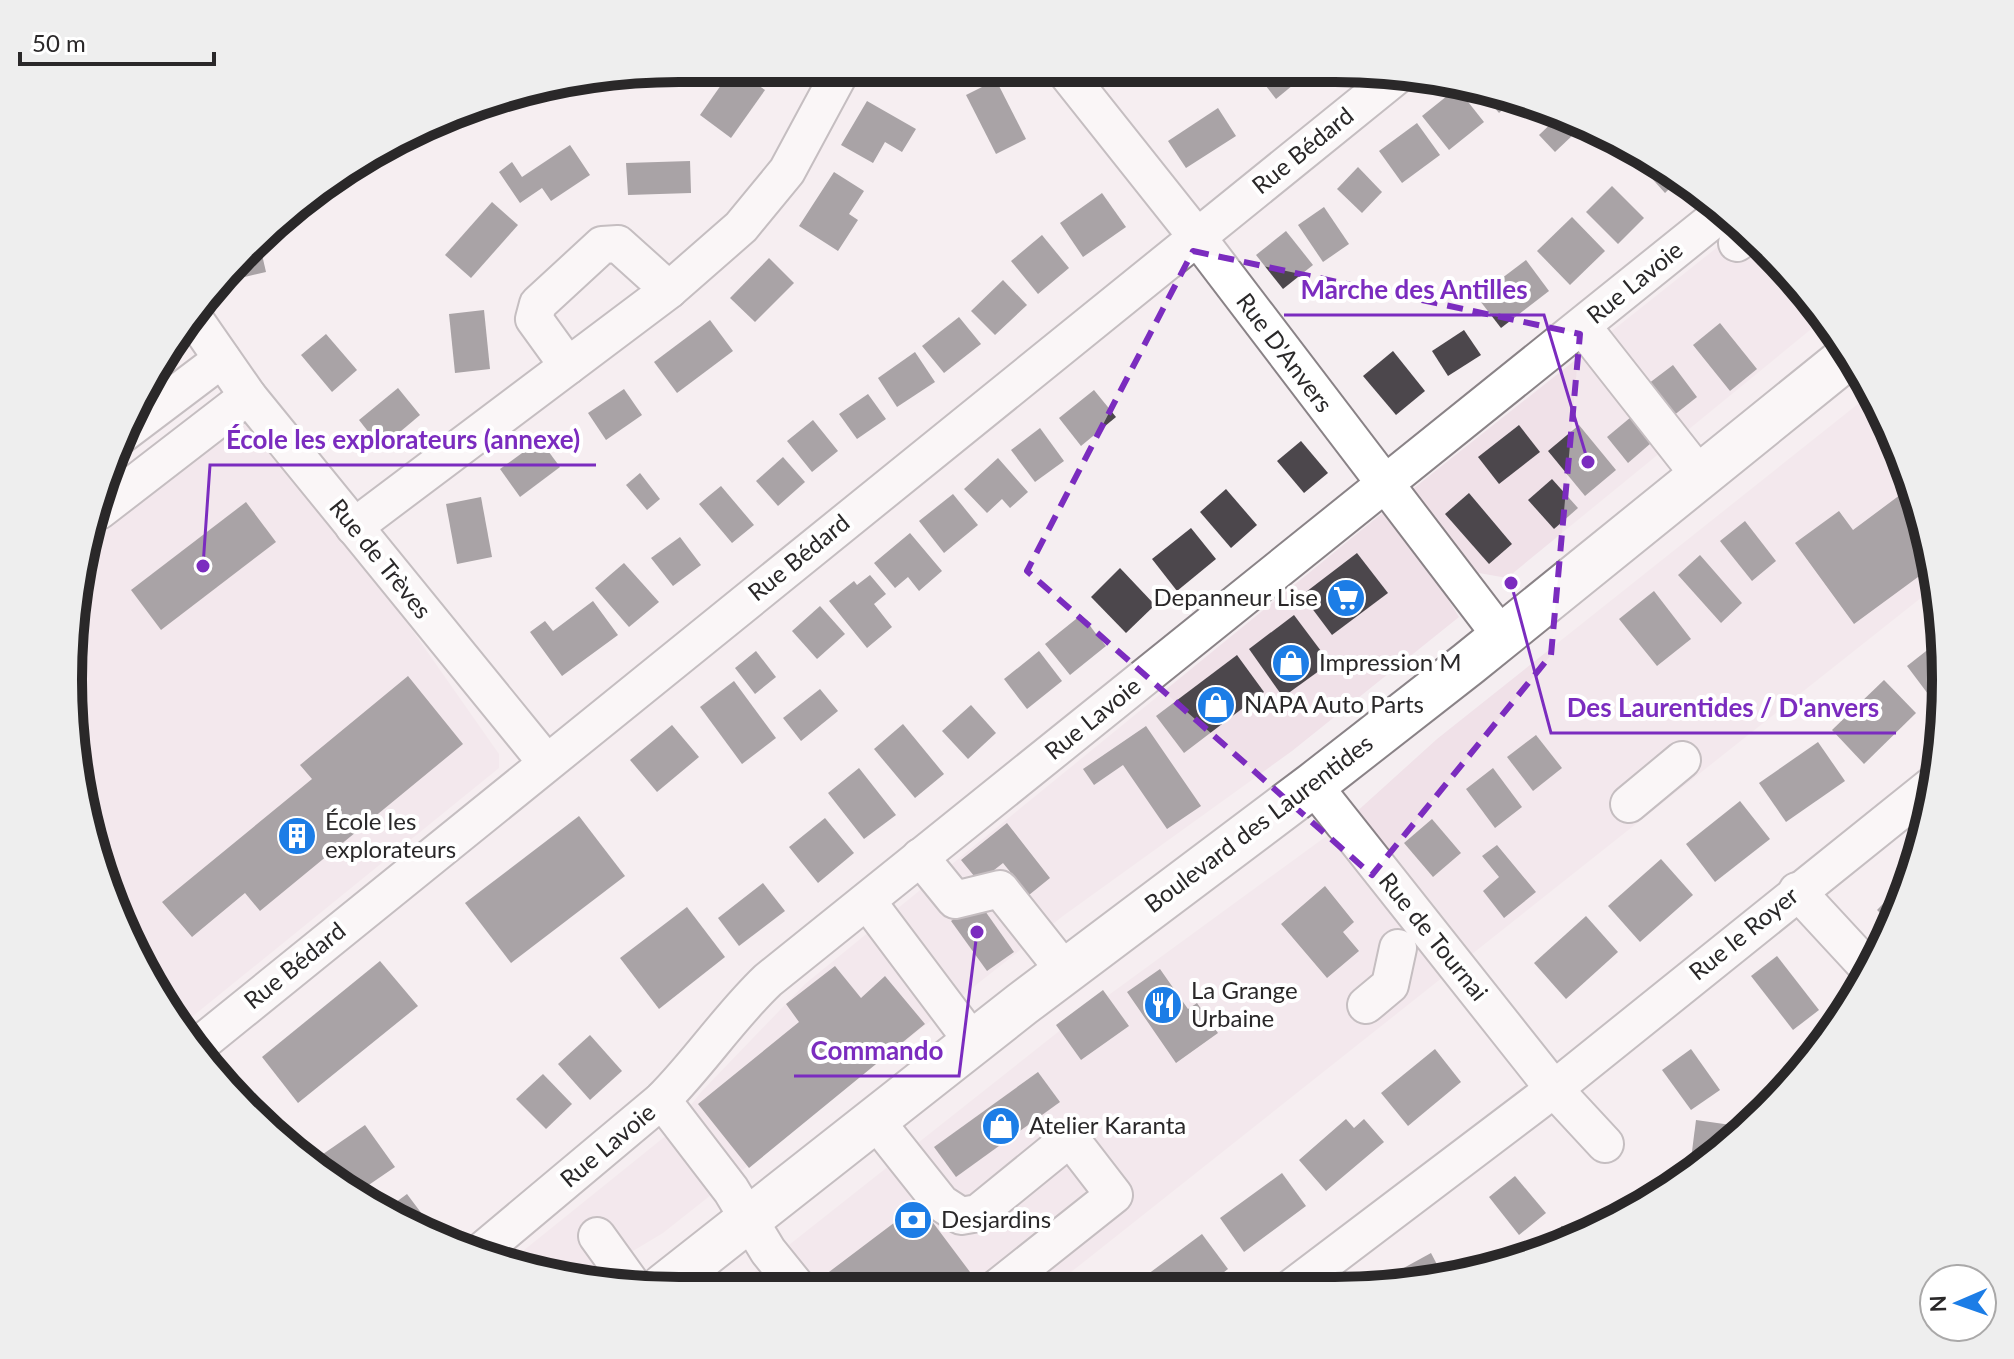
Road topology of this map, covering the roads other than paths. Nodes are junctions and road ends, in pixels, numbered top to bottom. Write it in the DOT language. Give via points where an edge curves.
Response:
graph roads {
  1 [pos="835,82"];
  2 [pos="1074,82"];
  3 [pos="1386,84"];
  4 [pos="1731,233"];
  5 [pos="1197,237"];
  6 [pos="669,290"];
  7 [pos="199,325"];
  8 [pos="1582,326"];
  9 [pos="222,359"];
  10 [pos="1840,363"];
  11 [pos="568,366"];
  12 [pos="248,396"];
  13 [pos="142,419"];
  14 [pos="1700,476"];
  15 [pos="1385,485"];
  16 [pos="109,503"];
  17 [pos="354,527"];
  18 [pos="1502,637"];
  19 [pos="1682,760"];
  20 [pos="546,762"];
  21 [pos="1313,785"];
  22 [pos="1921,793"];
  23 [pos="1629,804"];
  24 [pos="920,857"];
  25 [pos="1797,891"];
  26 [pos="867,901"];
  27 [pos="1398,948"];
  28 [pos="1861,960"];
  29 [pos="1065,971"];
  30 [pos="1366,1005"];
  31 [pos="204,1041"];
  32 [pos="973,1042"];
  33 [pos="1554,1089"];
  34 [pos="662,1100"];
  35 [pos="875,1120"];
  36 [pos="1605,1144"];
  37 [pos="750,1220"];
  38 [pos="597,1236"];
  39 [pos="488,1245"];
  40 [pos="625,1274"];
  41 [pos="676,1277"];
  42 [pos="789,1277"];
  43 [pos="1011,1277"];
  44 [pos="1320,1277"];
  1 -- 6 [label="street" via="787,171 741,227"];
  2 -- 5 [label="street, Rue D'Anvers"];
  3 -- 5 [label="street, Rue Bédard"];
  4 -- 8 [label="street, Rue Lavoie"];
  5 -- 15 [label="street, Rue D'Anvers"];
  5 -- 20 [label="street, Rue Bédard"];
  6 -- 11 [label="street"];
  6 -- 11 [label="street" via="618,244 602,245 538,304 534,319"];
  7 -- 9 [label="street, Rue de Trèves"];
  8 -- 14 [label="street"];
  8 -- 15 [label="street, Rue Lavoie"];
  9 -- 12 [label="street, Rue de Trèves"];
  9 -- 13 [label="street"];
  10 -- 14 [label="main road, Boulevard des Laurentides"];
  11 -- 17 [label="street"];
  12 -- 16 [label="street"];
  12 -- 17 [label="street, Rue de Trèves"];
  14 -- 18 [label="main road, Boulevard des Laurentides"];
  15 -- 18 [label="street, Rue D'Anvers" via="1464,563"];
  15 -- 24 [label="street, Rue Lavoie"];
  17 -- 20 [label="street, Rue de Trèves"];
  18 -- 21 [label="main road, Boulevard des Laurentides"];
  19 -- 23 [label="street"];
  20 -- 31 [label="street, Rue Bédard"];
  21 -- 29 [label="main road, Boulevard des Laurentides"];
  21 -- 33 [label="street, Rue de Tournai"];
  22 -- 25 [label="street, Rue le Royer"];
  24 -- 26 [label="street, Rue Lavoie"];
  24 -- 29 [label="street" via="955,900 1000,889"];
  25 -- 28 [label="street"];
  25 -- 33 [label="street, Rue le Royer"];
  26 -- 32 [label="street"];
  26 -- 34 [label="street, Rue Lavoie" via="751,996"];
  27 -- 30 [label="street" via="1390,985"];
  29 -- 32 [label="main road, Boulevard des Laurentides"];
  32 -- 35 [label="main road, Boulevard des Laurentides"];
  33 -- 36 [label="street"];
  33 -- 44 [label="street, Rue le Royer"];
  34 -- 37 [label="street"];
  34 -- 39 [label="street, Rue Lavoie"];
  35 -- 37 [label="main road, Boulevard des Laurentides"];
  35 -- 43 [label="street" via="941,1203 961,1216 978,1213 1070,1138 1114,1195"];
  37 -- 41 [label="main road, Boulevard des Laurentides"];
  37 -- 42 [label="street"];
  38 -- 40 [label="street"];
}
